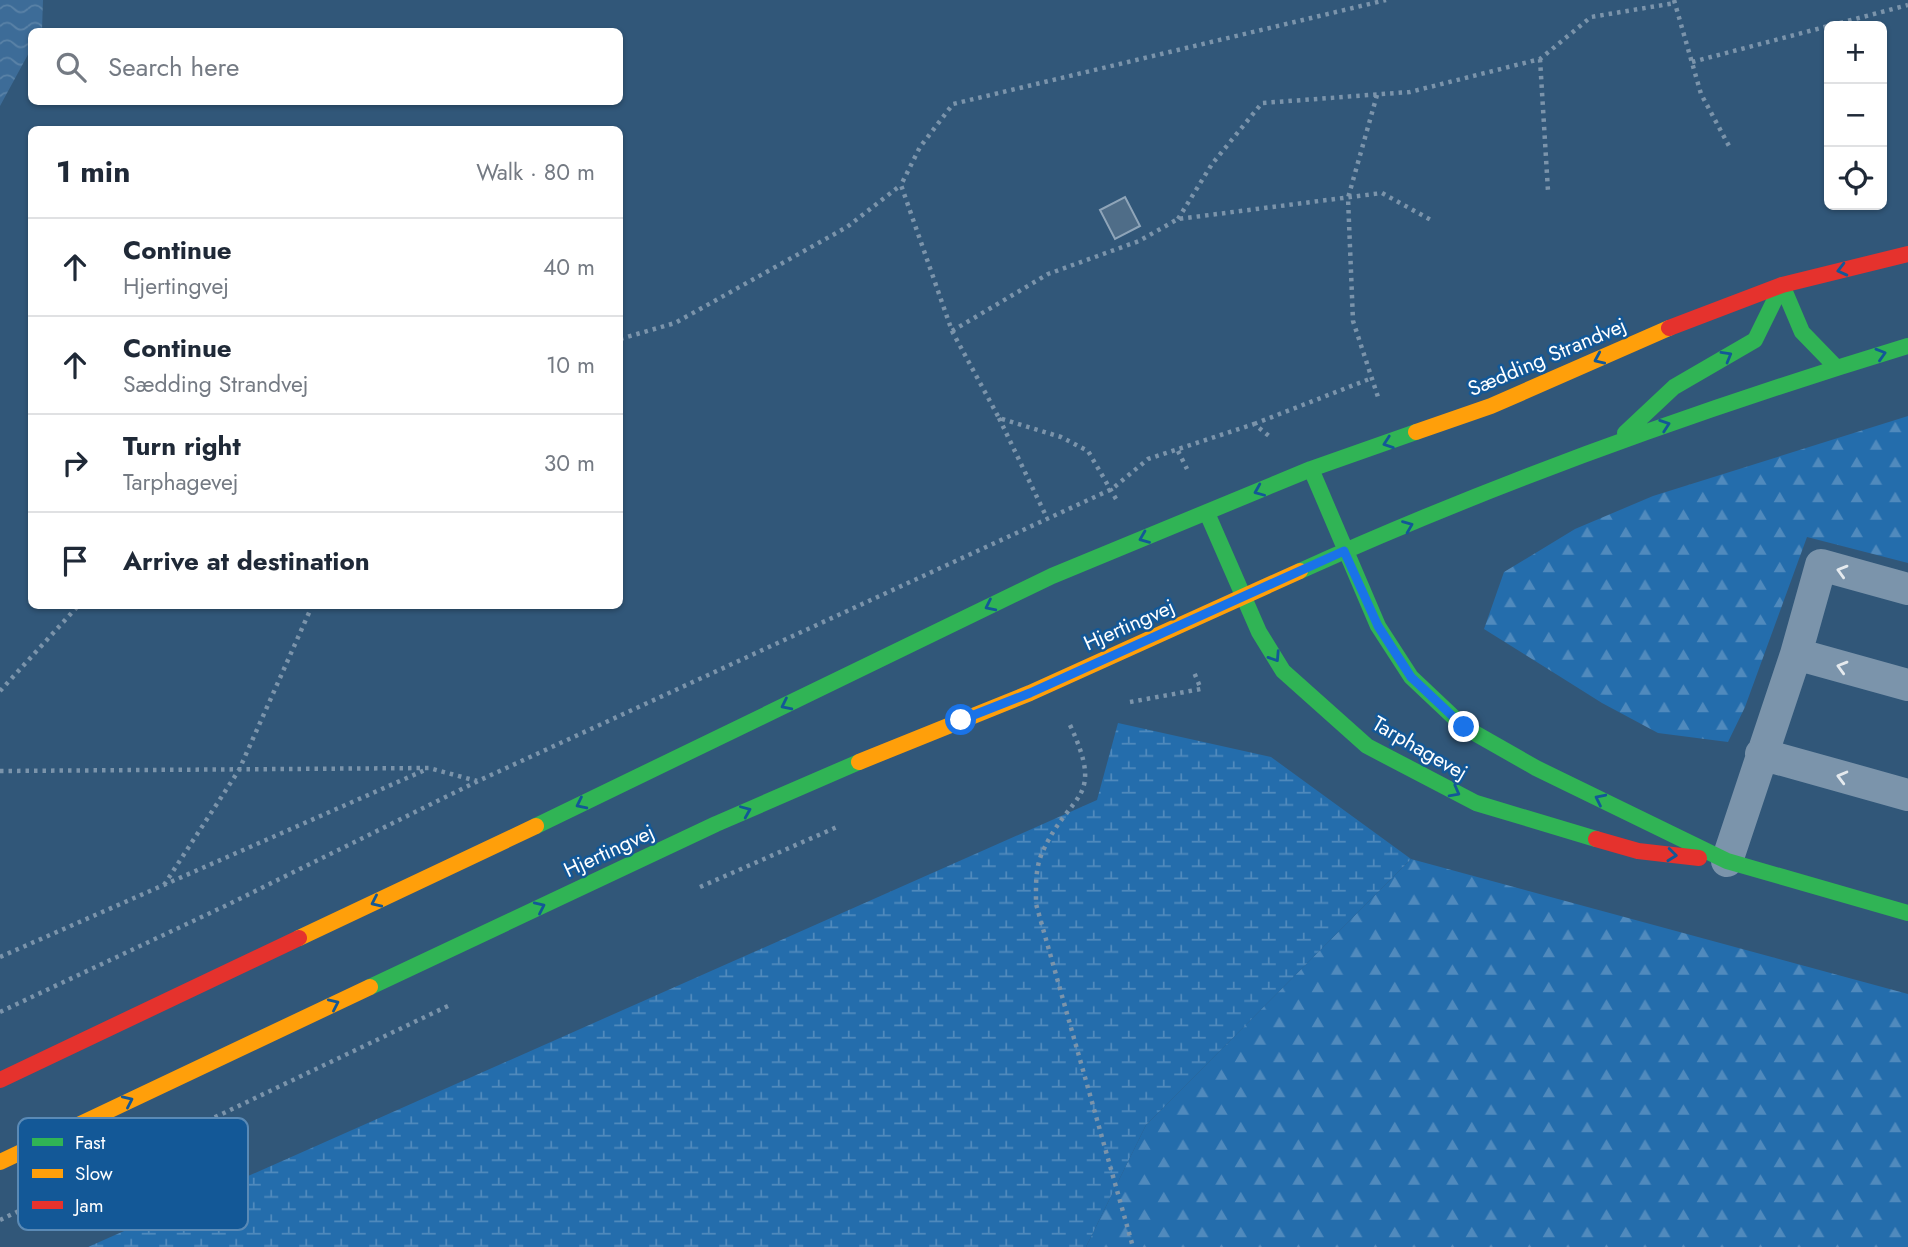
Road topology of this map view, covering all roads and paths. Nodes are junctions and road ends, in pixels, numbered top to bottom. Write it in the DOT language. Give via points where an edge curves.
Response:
graph roads {
  1 [pos="1386,0"];
  2 [pos="1674,1"];
  3 [pos="1908,5"];
  4 [pos="1540,59"];
  5 [pos="1692,62"];
  6 [pos="1377,95"];
  7 [pos="1729,146"];
  8 [pos="901,185"];
  9 [pos="1548,191"];
  10 [pos="1348,198"];
  11 [pos="1178,219"];
  12 [pos="1432,220"];
  13 [pos="1908,254"];
  14 [pos="1782,285"];
  15 [pos="952,331"];
  16 [pos="623,338"];
  17 [pos="1908,346"];
  18 [pos="1836,368"];
  19 [pos="1372,378"];
  20 [pos="999,418"];
  21 [pos="1254,424"];
  22 [pos="1394,441"];
  23 [pos="1616,442"];
  24 [pos="1178,451"];
  25 [pos="1099,465"];
  26 [pos="1311,469"];
  27 [pos="1207,513"];
  28 [pos="1047,518"];
  29 [pos="1344,551"];
  30 [pos="1908,589"];
  31 [pos="1244,597"];
  32 [pos="75,609"];
  33 [pos="312,609"];
  34 [pos="1796,654"];
  35 [pos="1908,685"];
  36 [pos="1201,689"];
  37 [pos="0,691"];
  38 [pos="1120,703"];
  39 [pos="1058,727"];
  40 [pos="1761,754"];
  41 [pos="429,768"];
  42 [pos="239,770"];
  43 [pos="0,771"];
  44 [pos="478,781"];
  45 [pos="1908,795"];
  46 [pos="847,822"];
  47 [pos="1727,861"];
  48 [pos="163,886"];
  49 [pos="687,893"];
  50 [pos="1908,913"];
  51 [pos="0,957"];
  52 [pos="461,1000"];
  53 [pos="0,1012"];
  54 [pos="0,1080"];
  55 [pos="93,1118"];
  56 [pos="214,1118"];
  57 [pos="18,1154"];
  58 [pos="0,1162"];
  59 [pos="18,1211"];
  60 [pos="0,1220"];
  61 [pos="1133,1247"];
  1 -- 8 [label="path" via="953,104 920,148"];
  2 -- 4 [label="path" via="1591,17"];
  2 -- 5 [label="path"];
  3 -- 5 [label="path"];
  4 -- 6 [label="path" via="1410,92"];
  4 -- 9 [label="path"];
  5 -- 7 [label="path" via="1701,94"];
  6 -- 10 [label="path"];
  6 -- 11 [label="path" via="1262,103 1212,164"];
  8 -- 15 [label="path"];
  8 -- 16 [label="path" via="846,227 675,323"];
  10 -- 11 [label="path"];
  10 -- 12 [label="path" via="1382,193"];
  10 -- 19 [label="path" via="1353,321"];
  11 -- 15 [label="path" via="1139,241 1048,274"];
  13 -- 14 [label="main road, Sædding Strandvej, one-way"];
  14 -- 18 [label="main road" via="1802,332"];
  14 -- 22 [label="main road, Sædding Strandvej, one-way" via="1662,331 1491,406"];
  23 -- 14 [label="main road, one-way" via="1674,387 1755,340"];
  15 -- 20 [label="path"];
  18 -- 17 [label="main road, one-way"];
  23 -- 18 [label="main road, one-way"];
  19 -- 21 [label="path"];
  19 -- 22 [label="path"];
  20 -- 25 [label="path" via="1061,438 1088,451"];
  20 -- 28 [label="path"];
  22 -- 26 [label="main road, Sædding Strandvej, one-way"];
  29 -- 23 [label="main road, one-way"];
  24 -- 28 [label="path" via="1148,459 1112,489"];
  26 -- 27 [label="main road, Sædding Strandvej, one-way"];
  26 -- 29 [label="main road, Tarphagevej"];
  27 -- 31 [label="main road, Tarphagevej"];
  27 -- 54 [label="main road, one-way" via="1052,576"];
  28 -- 44 [label="path"];
  29 -- 31 [label="main road"];
  47 -- 29 [label="main road, Tarphagevej, one-way" via="1536,768 1464,727 1411,677 1378,626"];
  30 -- 34 [label="lane, one-way" via="1821,565"];
  31 -- 47 [label="main road, Tarphagevej, one-way" via="1283,671 1367,746 1476,803 1638,851"];
  55 -- 31 [label="main road, Hjertingvej, one-way" via="716,824 1030,693"];
  32 -- 37 [label="path"];
  33 -- 42 [label="path"];
  35 -- 34 [label="lane, one-way"];
  34 -- 40 [label="lane"];
  36 -- 38 [label="path"];
  39 -- 61 [label="path" via="1068,721 1085,758 1083,793 1043,850 1036,873 1036,904"];
  45 -- 40 [label="lane, one-way"];
  40 -- 47 [label="lane"];
  41 -- 42 [label="path"];
  41 -- 44 [label="path"];
  41 -- 48 [label="path"];
  42 -- 43 [label="path"];
  42 -- 48 [label="path"];
  44 -- 53 [label="path"];
  46 -- 49 [label="path"];
  47 -- 50 [label="main road, Tarphagevej"];
  48 -- 51 [label="path"];
  52 -- 56 [label="path"];
  58 -- 57 [label="main road, Hjertingvej, one-way"];
  59 -- 60 [label="path"];
}
